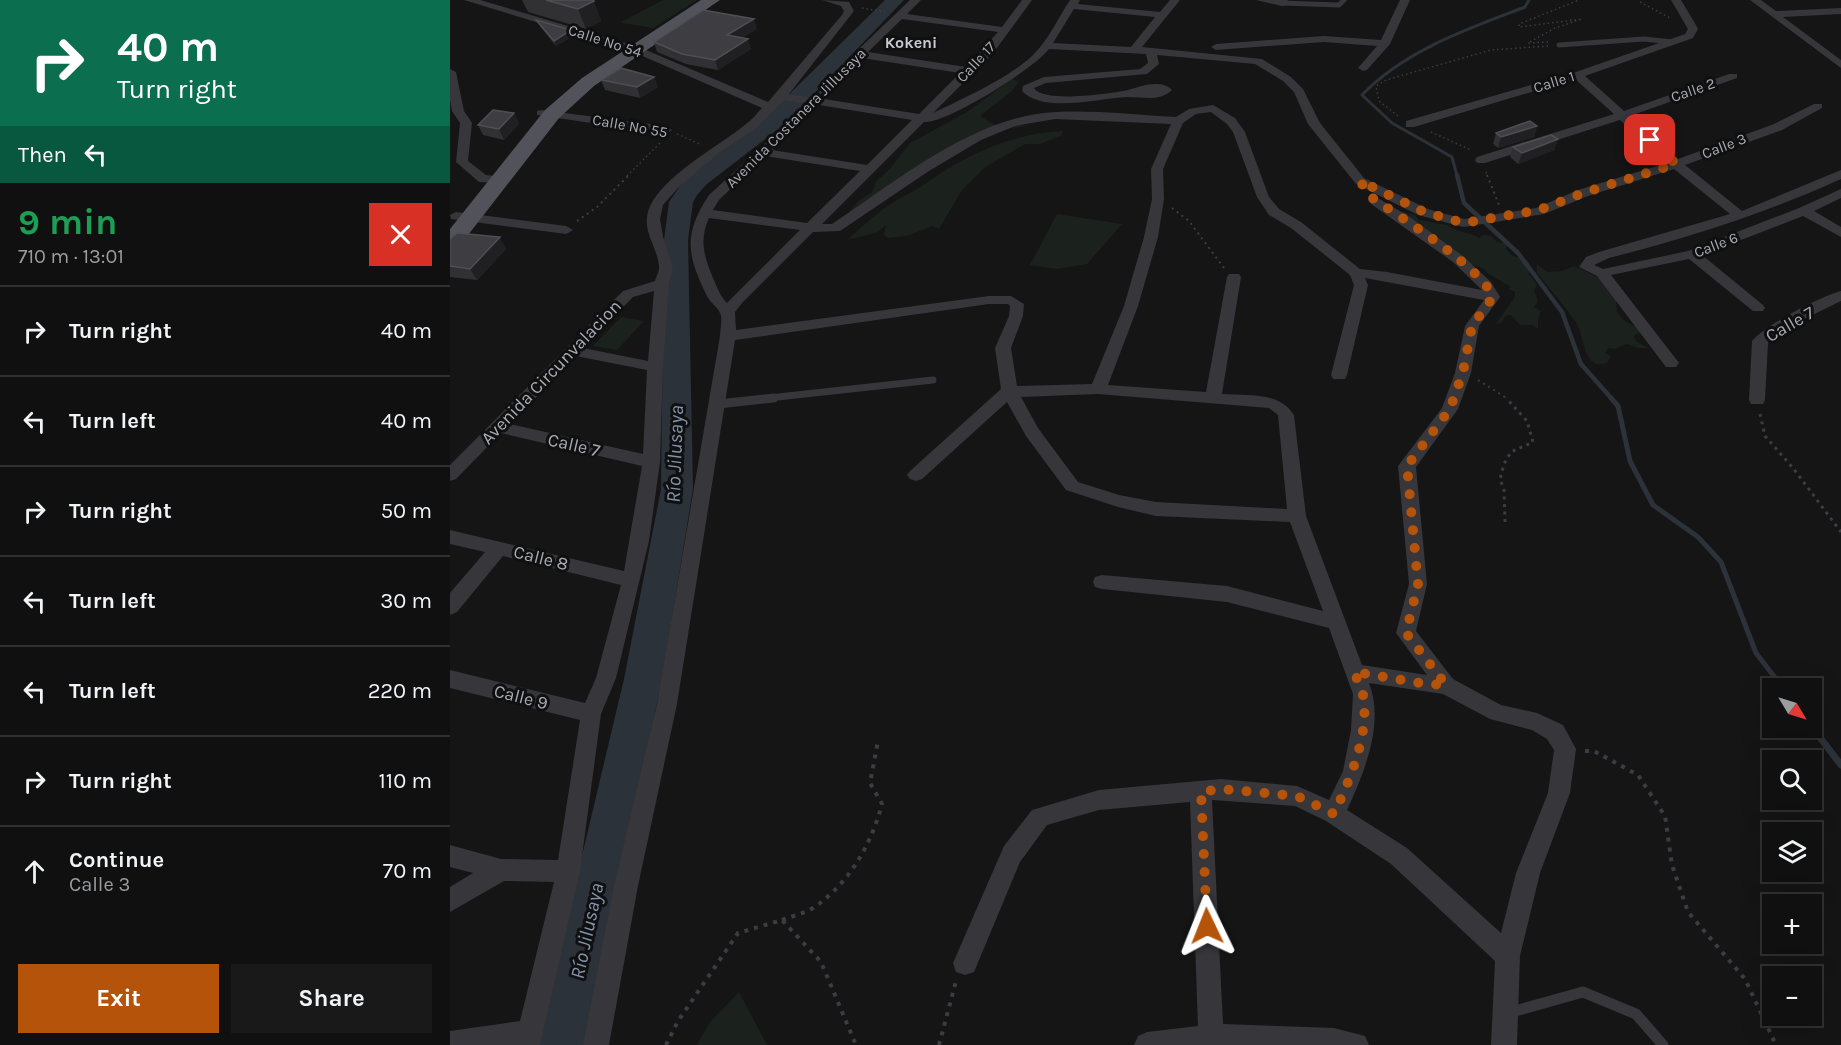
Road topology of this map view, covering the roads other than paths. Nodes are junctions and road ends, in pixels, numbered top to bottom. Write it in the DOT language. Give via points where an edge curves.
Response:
graph roads {
  1 [pos="469,0"];
  2 [pos="700,0"];
  3 [pos="712,0"];
  4 [pos="827,0"];
  5 [pos="916,0"];
  6 [pos="1027,0"];
  7 [pos="1175,0"];
  8 [pos="1262,0"];
  9 [pos="1344,0"];
  10 [pos="1406,0"];
  11 [pos="1676,0"];
  12 [pos="1755,0"];
  13 [pos="1282,2"];
  14 [pos="1073,3"];
  15 [pos="1841,11"];
  16 [pos="1774,14"];
  17 [pos="1163,15"];
  18 [pos="902,16"];
  19 [pos="678,18"];
  20 [pos="1004,30"];
  21 [pos="1673,42"];
  22 [pos="1556,43"];
  23 [pos="1385,44"];
  24 [pos="1046,46"];
  25 [pos="631,48"];
  26 [pos="1134,50"];
  27 [pos="1151,53"];
  28 [pos="860,54"];
  29 [pos="1841,65"];
  30 [pos="1363,68"];
  31 [pos="969,71"];
  32 [pos="450,72"];
  33 [pos="1577,75"];
  34 [pos="1733,76"];
  35 [pos="1125,94"];
  36 [pos="781,101"];
  37 [pos="811,101"];
  38 [pos="1818,106"];
  39 [pos="547,113"];
  40 [pos="1623,115"];
  41 [pos="920,118"];
  42 [pos="1178,121"];
  43 [pos="1410,124"];
  44 [pos="666,130"];
  45 [pos="761,152"];
  46 [pos="1481,160"];
  47 [pos="1676,164"];
  48 [pos="871,169"];
  49 [pos="1841,174"];
  50 [pos="492,179"];
  51 [pos="1360,181"];
  52 [pos="1841,193"];
  53 [pos="1804,211"];
  54 [pos="704,213"];
  55 [pos="1739,215"];
  56 [pos="459,218"];
  57 [pos="811,228"];
  58 [pos="566,230"];
  59 [pos="1841,233"];
  60 [pos="450,243"];
  61 [pos="1692,254"];
  62 [pos="1356,273"];
  63 [pos="1602,273"];
  64 [pos="1234,277"];
  65 [pos="662,284"];
  66 [pos="1841,295"];
  67 [pos="1493,297"];
  68 [pos="1758,308"];
  69 [pos="728,312"];
  70 [pos="728,336"];
  71 [pos="573,351"];
  72 [pos="1671,363"];
  73 [pos="655,367"];
  74 [pos="1339,375"];
  75 [pos="933,380"];
  76 [pos="1098,389"];
  77 [pos="1008,392"];
  78 [pos="1213,397"];
  79 [pos="1757,400"];
  80 [pos="718,404"];
  81 [pos="497,428"];
  82 [pos="651,462"];
  83 [pos="916,475"];
  84 [pos="450,476"];
  85 [pos="1297,516"];
  86 [pos="450,537"];
  87 [pos="499,548"];
  88 [pos="632,580"];
  89 [pos="1102,582"];
  90 [pos="450,607"];
  91 [pos="1335,622"];
  92 [pos="1354,672"];
  93 [pos="450,679"];
  94 [pos="1446,685"];
  95 [pos="591,714"];
  96 [pos="1201,792"];
  97 [pos="1334,814"];
  98 [pos="450,856"];
  99 [pos="501,870"];
  100 [pos="568,871"];
  101 [pos="450,900"];
  102 [pos="1508,956"];
  103 [pos="965,963"];
  104 [pos="1506,1014"];
  105 [pos="1211,1037"];
  106 [pos="528,1038"];
  107 [pos="450,1044"];
  108 [pos="596,1045"];
  109 [pos="1147,1045"];
  110 [pos="1356,1045"];
  111 [pos="1504,1045"];
  112 [pos="1663,1045"];
  1 -- 25 [label="street, Calle Nº 54"];
  2 -- 19 [label="main road"];
  3 -- 19 [label="main road"];
  4 -- 36 [label="street" via="845,4 849,11"];
  5 -- 18 [label="street, Avenida Costanera Jillusaya"];
  6 -- 20 [label="street, Calle 17"];
  7 -- 17 [label="street"];
  8 -- 13 [label="street"];
  9 -- 13 [label="lane" via="1339,5"];
  10 -- 23 [label="street"];
  11 -- 21 [label="street, Calle 1" via="1693,29 1689,36"];
  12 -- 16 [label="street"];
  14 -- 17 [label="street"];
  14 -- 24 [label="street"];
  15 -- 16 [label="street"];
  16 -- 29 [label="street"];
  17 -- 26 [label="street"];
  18 -- 20 [label="street"];
  18 -- 28 [label="street, Avenida Costanera Jillusaya"];
  19 -- 25 [label="main road"];
  20 -- 31 [label="street, Calle 17"];
  21 -- 22 [label="lane" via="1644,39"];
  21 -- 33 [label="street, Calle 1"];
  23 -- 27 [label="street" via="1324,39"];
  23 -- 30 [label="street"];
  24 -- 26 [label="street"];
  24 -- 41 [label="street" via="1031,63 945,113"];
  25 -- 36 [label="street, Calle Nº 54"];
  25 -- 39 [label="main road"];
  26 -- 27 [label="street"];
  27 -- 35 [label="street" via="1154,64 1143,72 1044,81 1029,86 1028,91 1032,96 1055,100"];
  27 -- 51 [label="street" via="1258,61 1273,69 1299,92 1314,124"];
  28 -- 31 [label="street"];
  28 -- 37 [label="street, Avenida Costanera Jillusaya"];
  31 -- 41 [label="street, Calle 17"];
  32 -- 50 [label="street" via="458,111 466,123 462,162"];
  33 -- 40 [label="street"];
  33 -- 43 [label="street, Calle 1"];
  34 -- 40 [label="street, Calle 2"];
  36 -- 37 [label="street, Calle Nº 54"];
  36 -- 65 [label="street" via="674,184 657,204 653,219 666,267"];
  37 -- 41 [label="street, Calle Nº 54"];
  37 -- 45 [label="street, Avenida Costanera Jillusaya"];
  38 -- 47 [label="street, Calle 3" via="1778,126"];
  39 -- 44 [label="street, Calle Nº 55"];
  39 -- 50 [label="main road"];
  40 -- 46 [label="street, Calle 2"];
  40 -- 47 [label="street"];
  41 -- 48 [label="street, Calle 17"];
  42 -- 57 [label="street" via="1055,115 1012,123 977,137 835,228"];
  42 -- 62 [label="street" via="1203,108 1222,113 1239,132 1263,197 1274,212"];
  42 -- 76 [label="street" via="1157,169 1158,200 1152,237 1131,306"];
  45 -- 48 [label="street"];
  45 -- 54 [label="street, Avenida Costanera Jillusaya"];
  47 -- 51 [label="street, Calle 3" via="1539,210 1464,223 1424,212"];
  47 -- 55 [label="street"];
  48 -- 57 [label="street, Calle 17"];
  49 -- 55 [label="street"];
  50 -- 56 [label="main road"];
  51 -- 67 [label="street" via="1371,197 1465,265"];
  52 -- 53 [label="street, Calle 6"];
  53 -- 59 [label="street"];
  53 -- 61 [label="street, Calle 6"];
  54 -- 57 [label="street"];
  54 -- 69 [label="street" via="695,239 697,259 713,299"];
  55 -- 63 [label="street" via="1665,241 1604,255 1591,260 1586,267"];
  56 -- 58 [label="street"];
  56 -- 60 [label="main road"];
  57 -- 69 [label="street, Calle 17"];
  61 -- 63 [label="street, Calle 6"];
  61 -- 68 [label="street"];
  62 -- 67 [label="street"];
  62 -- 74 [label="street" via="1361,285"];
  63 -- 72 [label="street"];
  64 -- 78 [label="street"];
  65 -- 71 [label="street, Avenida Circunvalacion" via="628,294"];
  65 -- 73 [label="street"];
  66 -- 79 [label="street, Calle 7" via="1779,326 1760,342"];
  67 -- 94 [label="street" via="1472,326 1463,372 1450,409 1407,466 1418,584 1406,633"];
  69 -- 70 [label="street"];
  70 -- 77 [label="street" via="1011,300 1017,304 1018,312 1003,348"];
  70 -- 80 [label="street"];
  71 -- 73 [label="street"];
  71 -- 81 [label="street, Avenida Circunvalacion"];
  73 -- 82 [label="street"];
  75 -- 80 [label="lane"];
  76 -- 77 [label="street"];
  76 -- 78 [label="street"];
  77 -- 83 [label="street"];
  77 -- 85 [label="street" via="1020,418 1072,486 1156,509"];
  78 -- 85 [label="street" via="1273,403 1282,409 1286,415"];
  80 -- 108 [label="street" via="667,704 626,886"];
  81 -- 82 [label="street, Calle 7"];
  81 -- 84 [label="street, Avenida Circunvalacion"];
  82 -- 88 [label="street"];
  85 -- 91 [label="street"];
  86 -- 87 [label="street, Calle 8"];
  87 -- 88 [label="street, Calle 8"];
  87 -- 90 [label="street"];
  88 -- 95 [label="street" via="606,678"];
  89 -- 91 [label="street" via="1227,594"];
  91 -- 92 [label="street"];
  92 -- 94 [label="street"];
  92 -- 97 [label="street" via="1363,694 1362,730 1354,771"];
  93 -- 95 [label="street, Calle 9"];
  94 -- 102 [label="street" via="1497,713 1537,722 1555,732 1565,749 1559,793 1528,873"];
  95 -- 100 [label="street"];
  96 -- 97 [label="street" via="1221,789 1297,796"];
  96 -- 103 [label="street" via="1100,800 1040,817 1012,854"];
  96 -- 105 [label="street"];
  97 -- 102 [label="street" via="1399,856"];
  98 -- 99 [label="street"];
  99 -- 100 [label="street"];
  99 -- 101 [label="street"];
  100 -- 106 [label="street"];
  102 -- 104 [label="street"];
  104 -- 111 [label="street"];
  104 -- 112 [label="lane" via="1583,992 1636,1014"];
  105 -- 109 [label="street"];
  105 -- 110 [label="street"];
  106 -- 107 [label="street"];
}
